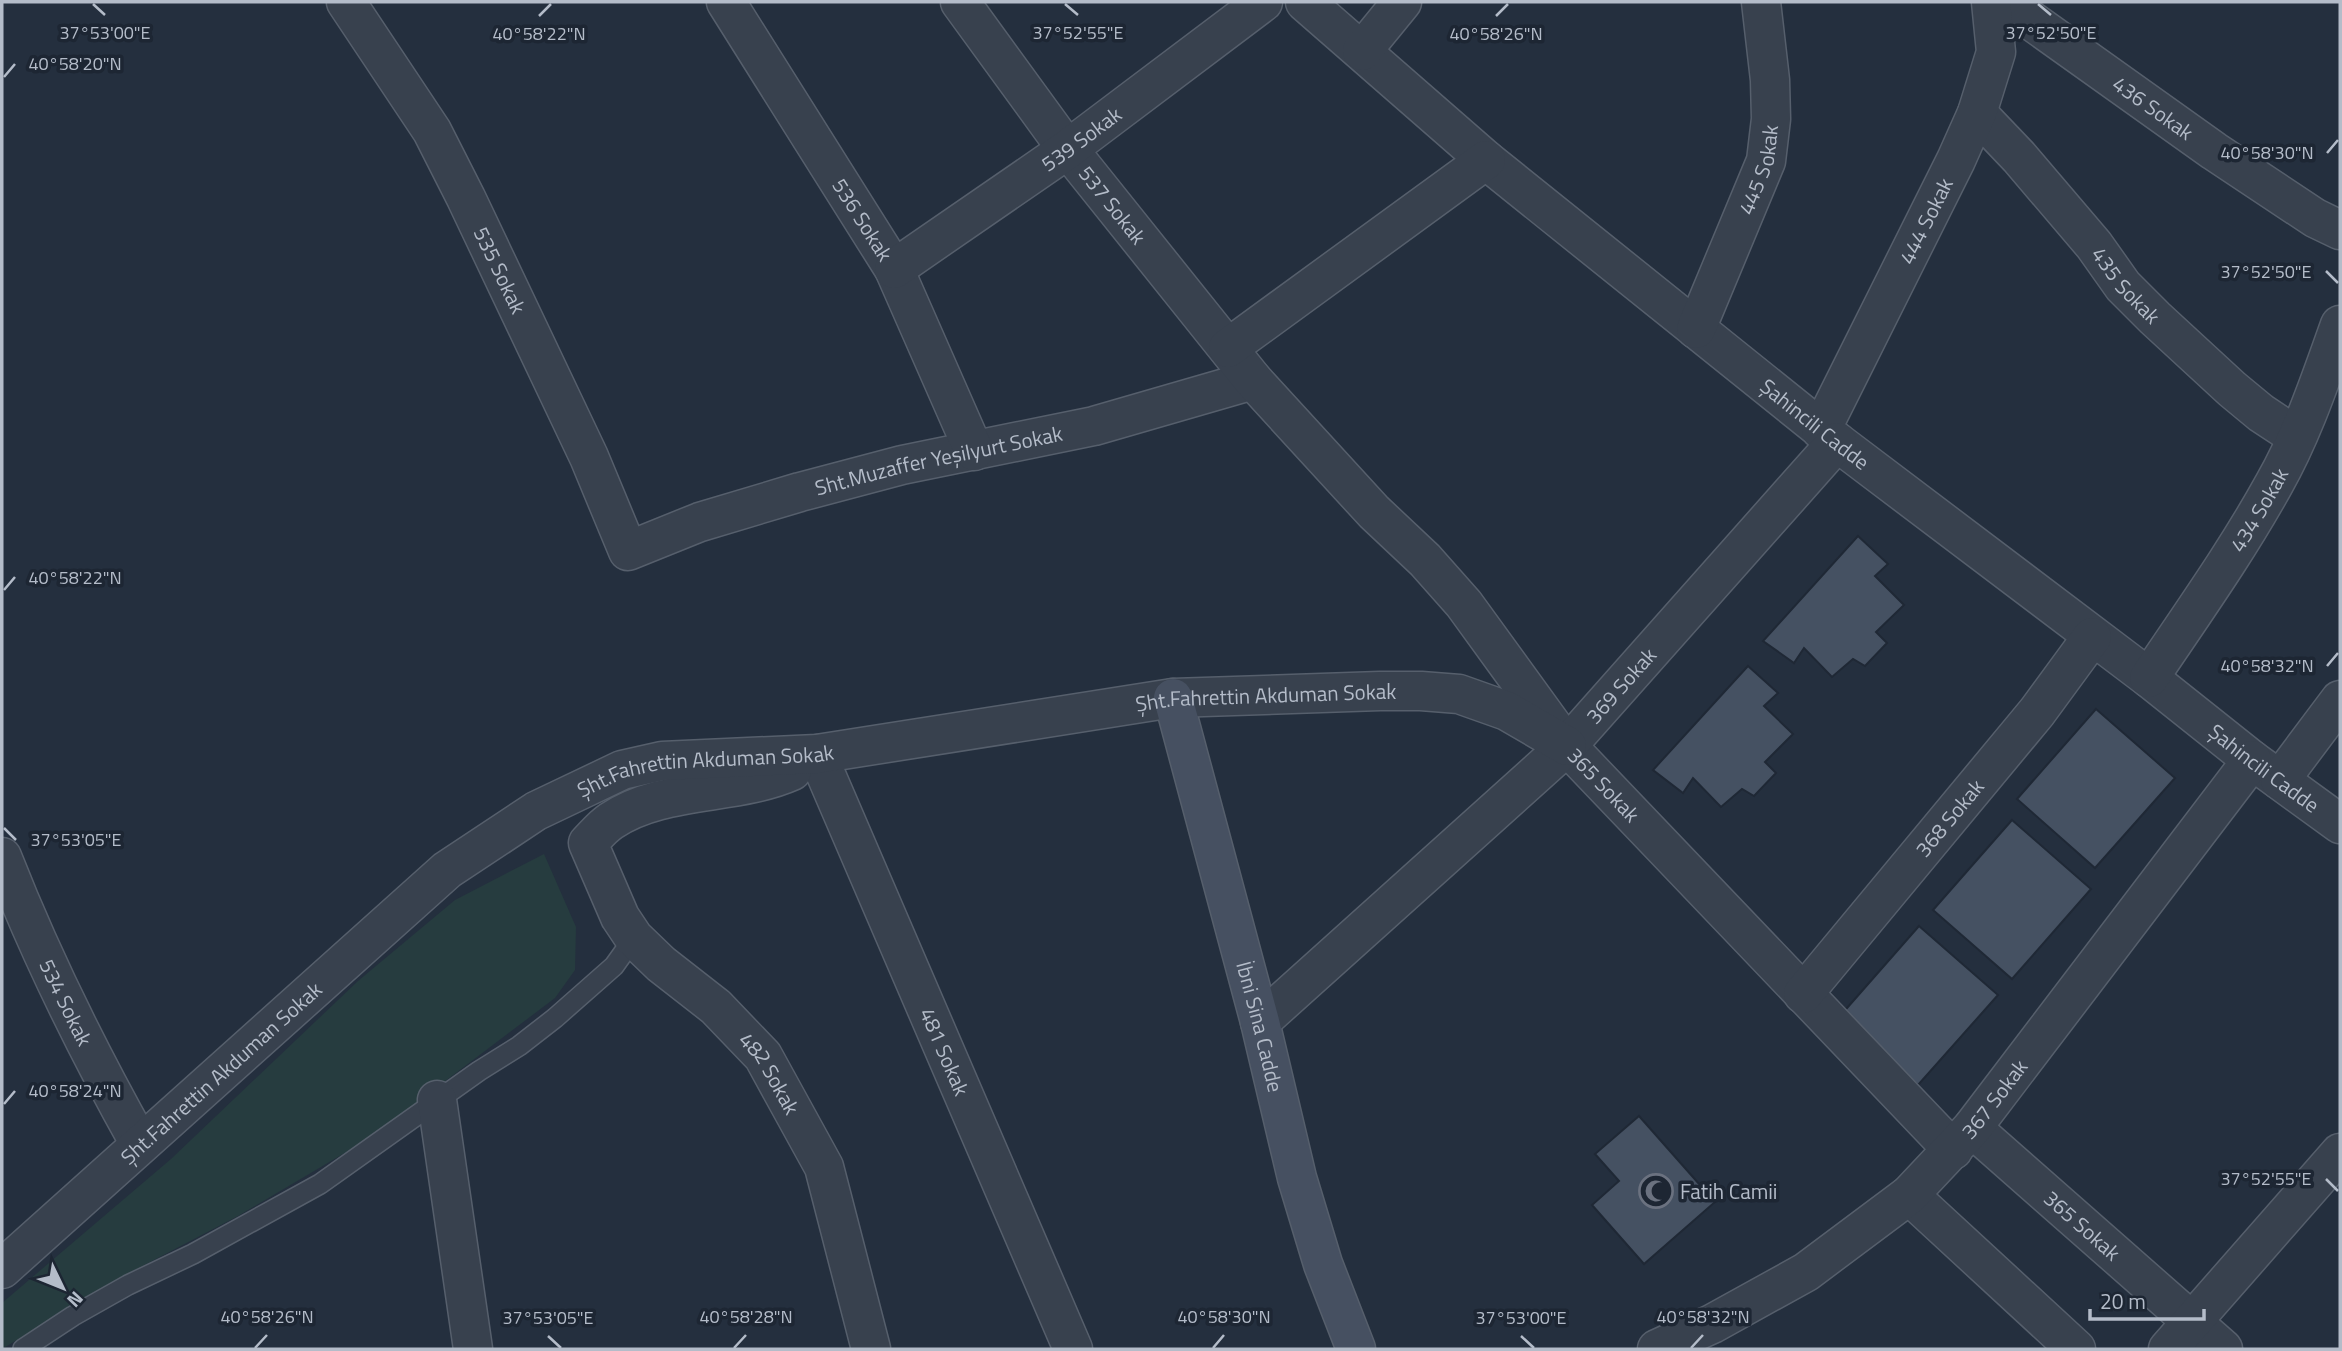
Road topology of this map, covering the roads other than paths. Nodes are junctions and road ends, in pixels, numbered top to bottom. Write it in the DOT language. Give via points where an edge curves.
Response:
graph roads {
  1 [pos="346,2"];
  2 [pos="726,2"];
  3 [pos="960,2"];
  4 [pos="1263,2"];
  5 [pos="1305,2"];
  6 [pos="1402,2"];
  7 [pos="1761,2"];
  8 [pos="1991,2"];
  9 [pos="2005,2"];
  10 [pos="1362,51"];
  11 [pos="1977,113"];
  12 [pos="1068,149"];
  13 [pos="1486,160"];
  14 [pos="2340,230"];
  15 [pos="894,269"];
  16 [pos="2340,325"];
  17 [pos="1696,329"];
  18 [pos="1228,348"];
  19 [pos="2329,386"];
  20 [pos="1263,391"];
  21 [pos="1829,436"];
  22 [pos="2296,436"];
  23 [pos="974,451"];
  24 [pos="628,551"];
  25 [pos="2092,637"];
  26 [pos="2149,678"];
  27 [pos="1173,698"];
  28 [pos="2340,700"];
  29 [pos="1567,746"];
  30 [pos="817,754"];
  31 [pos="2266,770"];
  32 [pos="2340,824"];
  33 [pos="2,857"];
  34 [pos="13,919"];
  35 [pos="634,939"];
  36 [pos="1803,994"];
  37 [pos="1260,1022"];
  38 [pos="437,1101"];
  39 [pos="1962,1139"];
  40 [pos="140,1144"];
  41 [pos="2340,1153"];
  42 [pos="1909,1195"];
  43 [pos="2,1269"];
  44 [pos="2181,1336"];
  45 [pos="23,1349"];
  46 [pos="473,1349"];
  47 [pos="871,1349"];
  48 [pos="1073,1349"];
  49 [pos="1356,1349"];
  50 [pos="1657,1349"];
  51 [pos="2076,1349"];
  52 [pos="2223,1349"];
  1 -- 24 [label="street, 535 Sokak" via="432,131 589,457"];
  2 -- 15 [label="street, 536 Sokak"];
  3 -- 12 [label="street, 537 Sokak"];
  4 -- 12 [label="street, 539 Sokak"];
  5 -- 10 [label="street, Şahincili Cadde"];
  6 -- 10 [label="street"];
  7 -- 17 [label="street, 445 Sokak" via="1770,80 1766,161"];
  8 -- 11 [label="street, 444 Sokak" via="1996,52"];
  9 -- 14 [label="street, 436 Sokak" via="2214,151"];
  10 -- 13 [label="street, Şahincili Cadde"];
  11 -- 21 [label="street, 444 Sokak"];
  11 -- 22 [label="street, 435 Sokak" via="2019,157 2123,286 2190,353"];
  12 -- 15 [label="street, 539 Sokak"];
  12 -- 18 [label="street, 537 Sokak"];
  13 -- 17 [label="street, Şahincili Cadde"];
  13 -- 18 [label="street"];
  15 -- 23 [label="street, 536 Sokak"];
  16 -- 19 [label="street, 434 Sokak"];
  17 -- 21 [label="street, Şahincili Cadde"];
  18 -- 20 [label="street, 537 Sokak"];
  19 -- 22 [label="street, 434 Sokak"];
  20 -- 23 [label="street, Sht.Muzaffer Yeşilyurt Sokak"];
  20 -- 29 [label="street, 365 Sokak" via="1464,604"];
  21 -- 25 [label="street, Şahincili Cadde"];
  21 -- 29 [label="street, 369 Sokak"];
  22 -- 26 [label="street, 434 Sokak" via="2242,540"];
  23 -- 24 [label="street, Sht.Muzaffer Yeşilyurt Sokak" via="800,492 700,522"];
  25 -- 26 [label="street, Şahincili Cadde"];
  25 -- 36 [label="street, 368 Sokak" via="2037,712"];
  26 -- 31 [label="street, Şahincili Cadde"];
  27 -- 29 [label="street, Şht.Fahrettin Akduman Sokak" via="1380,691 1459,694 1507,711"];
  27 -- 30 [label="street, Şht.Fahrettin Akduman Sokak"];
  27 -- 37 [label="street, İbni Sina Cadde"];
  28 -- 31 [label="street, 367 Sokak"];
  29 -- 36 [label="street, 365 Sokak"];
  29 -- 37 [label="street, 369 Sokak"];
  30 -- 35 [label="street, 482 Sokak" via="779,777 668,798 608,822 588,844"];
  30 -- 40 [label="street, Şht.Fahrettin Akduman Sokak" via="662,761 622,770 536,811 447,870"];
  30 -- 48 [label="street, 481 Sokak"];
  31 -- 32 [label="street, Şahincili Cadde"];
  31 -- 39 [label="street, 367 Sokak"];
  33 -- 34 [label="street, 534 Sokak"];
  34 -- 40 [label="street, 534 Sokak"];
  35 -- 38 [label="lane" via="614,966 555,1018"];
  35 -- 47 [label="street, 482 Sokak" via="716,1007 763,1056 824,1167"];
  36 -- 39 [label="street, 365 Sokak"];
  37 -- 49 [label="street, İbni Sina Cadde" via="1297,1178"];
  38 -- 45 [label="lane" via="320,1184 128,1285"];
  38 -- 46 [label="street"];
  39 -- 42 [label="street, 367 Sokak"];
  39 -- 44 [label="street, 365 Sokak"];
  40 -- 43 [label="street, Şht.Fahrettin Akduman Sokak"];
  41 -- 44 [label="street"];
  42 -- 50 [label="street, 367 Sokak" via="1806,1272"];
  42 -- 51 [label="street"];
  44 -- 52 [label="street, 365 Sokak"];
}
